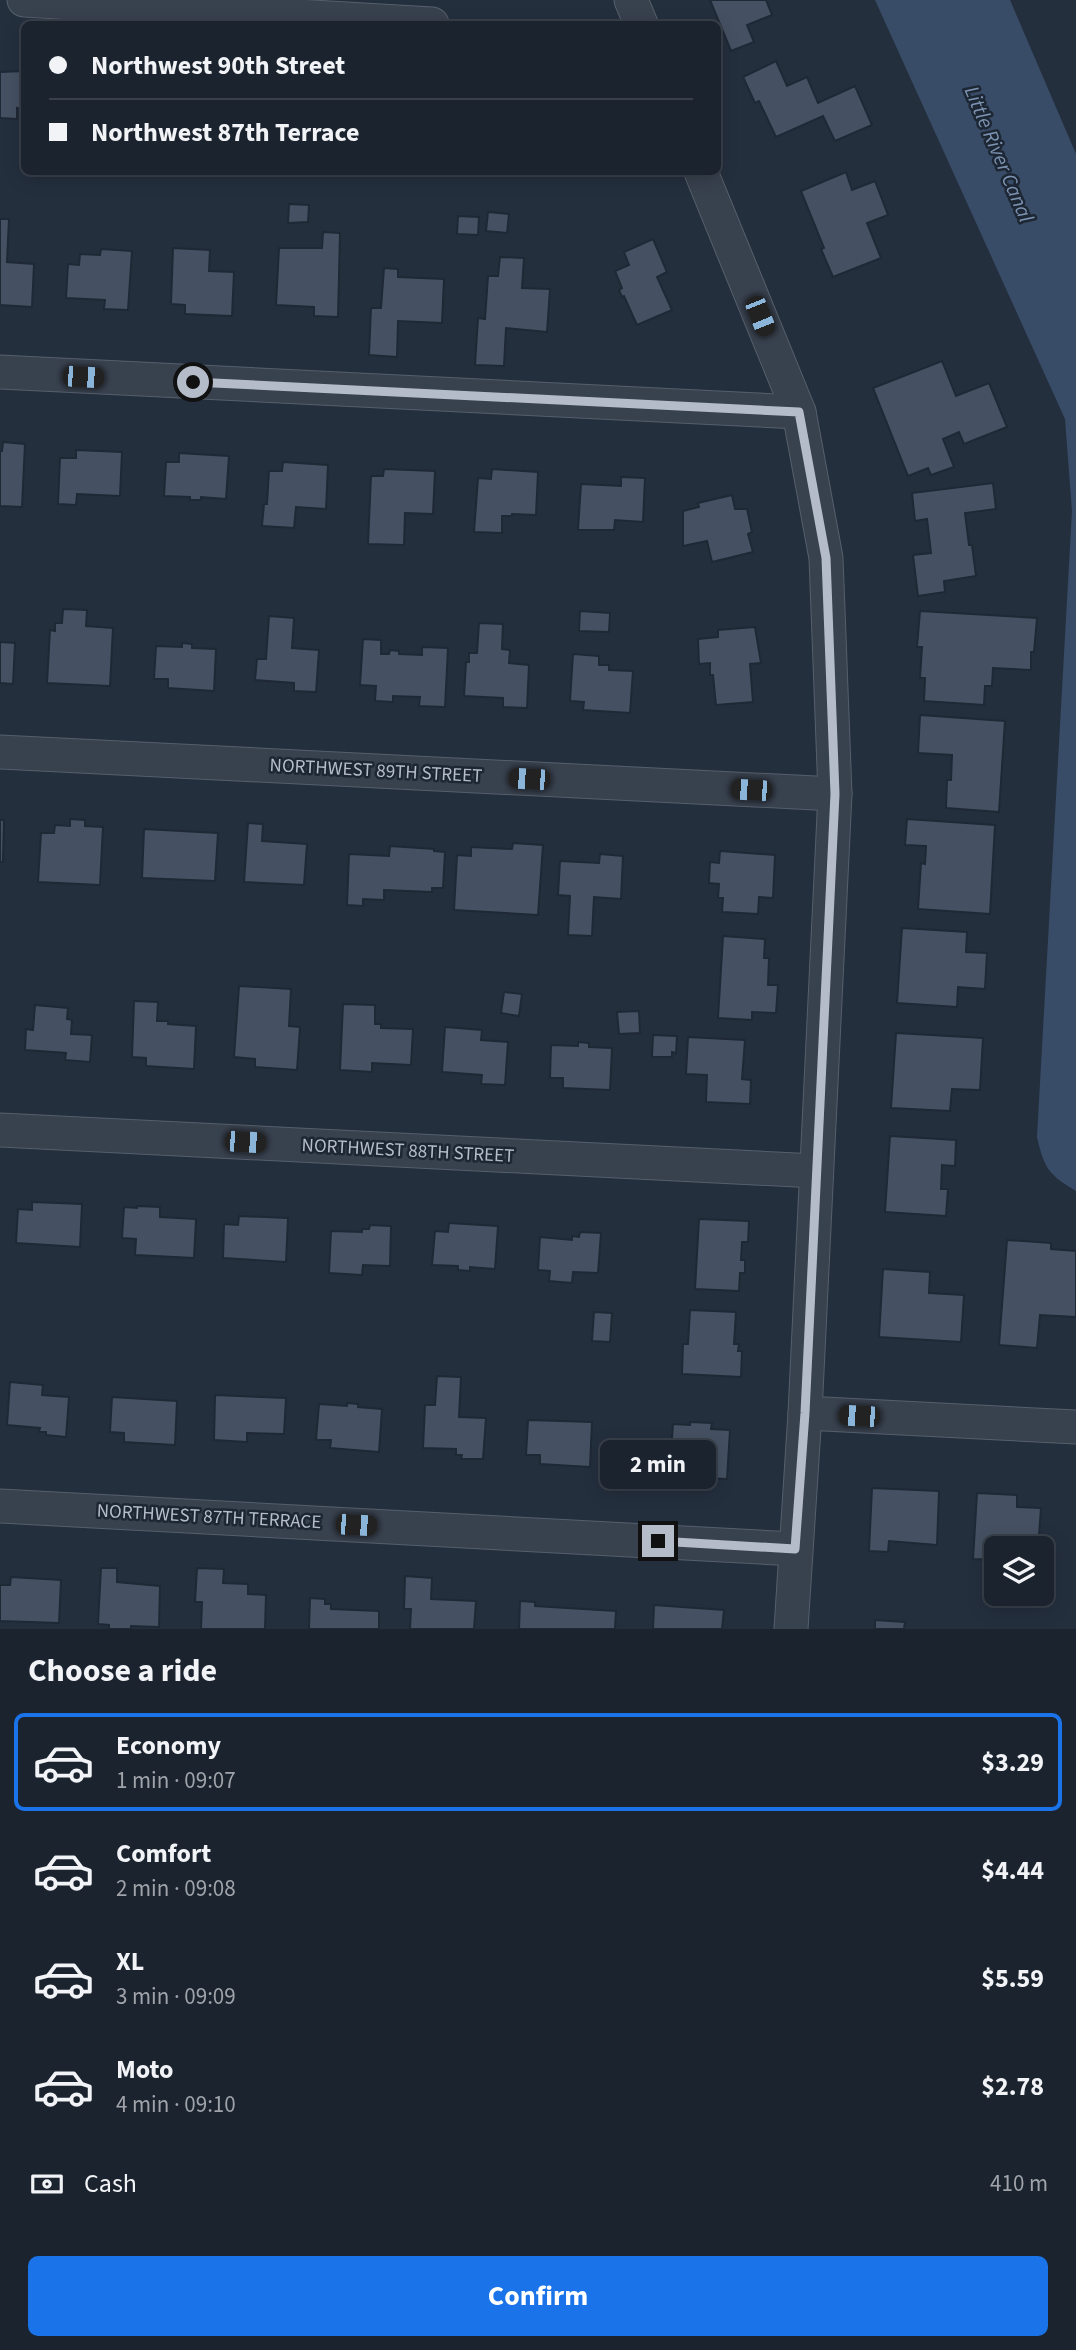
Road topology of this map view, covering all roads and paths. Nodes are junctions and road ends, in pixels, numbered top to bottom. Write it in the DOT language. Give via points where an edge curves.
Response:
graph roads {
  1 [pos="24,0"];
  2 [pos="631,0"];
  3 [pos="381,21"];
  4 [pos="640,21"];
  5 [pos="702,175"];
  6 [pos="0,372"];
  7 [pos="799,412"];
  8 [pos="0,752"];
  9 [pos="835,794"];
  10 [pos="0,1130"];
  11 [pos="816,1171"];
  12 [pos="805,1413"];
  13 [pos="1076,1427"];
  14 [pos="0,1506"];
  15 [pos="795,1549"];
  16 [pos="791,1629"];
  1 -- 3 [label="street"];
  2 -- 4 [label="street"];
  5 -- 7 [label="street"];
  6 -- 7 [label="street"];
  7 -- 9 [label="street" via="826,558"];
  8 -- 9 [label="street, NORTHWEST 89TH STREET"];
  9 -- 11 [label="street"];
  10 -- 11 [label="street, NORTHWEST 88TH STREET"];
  11 -- 12 [label="street"];
  12 -- 13 [label="street"];
  12 -- 15 [label="street"];
  14 -- 15 [label="street, NORTHWEST 87TH TERRACE"];
  15 -- 16 [label="street"];
}
